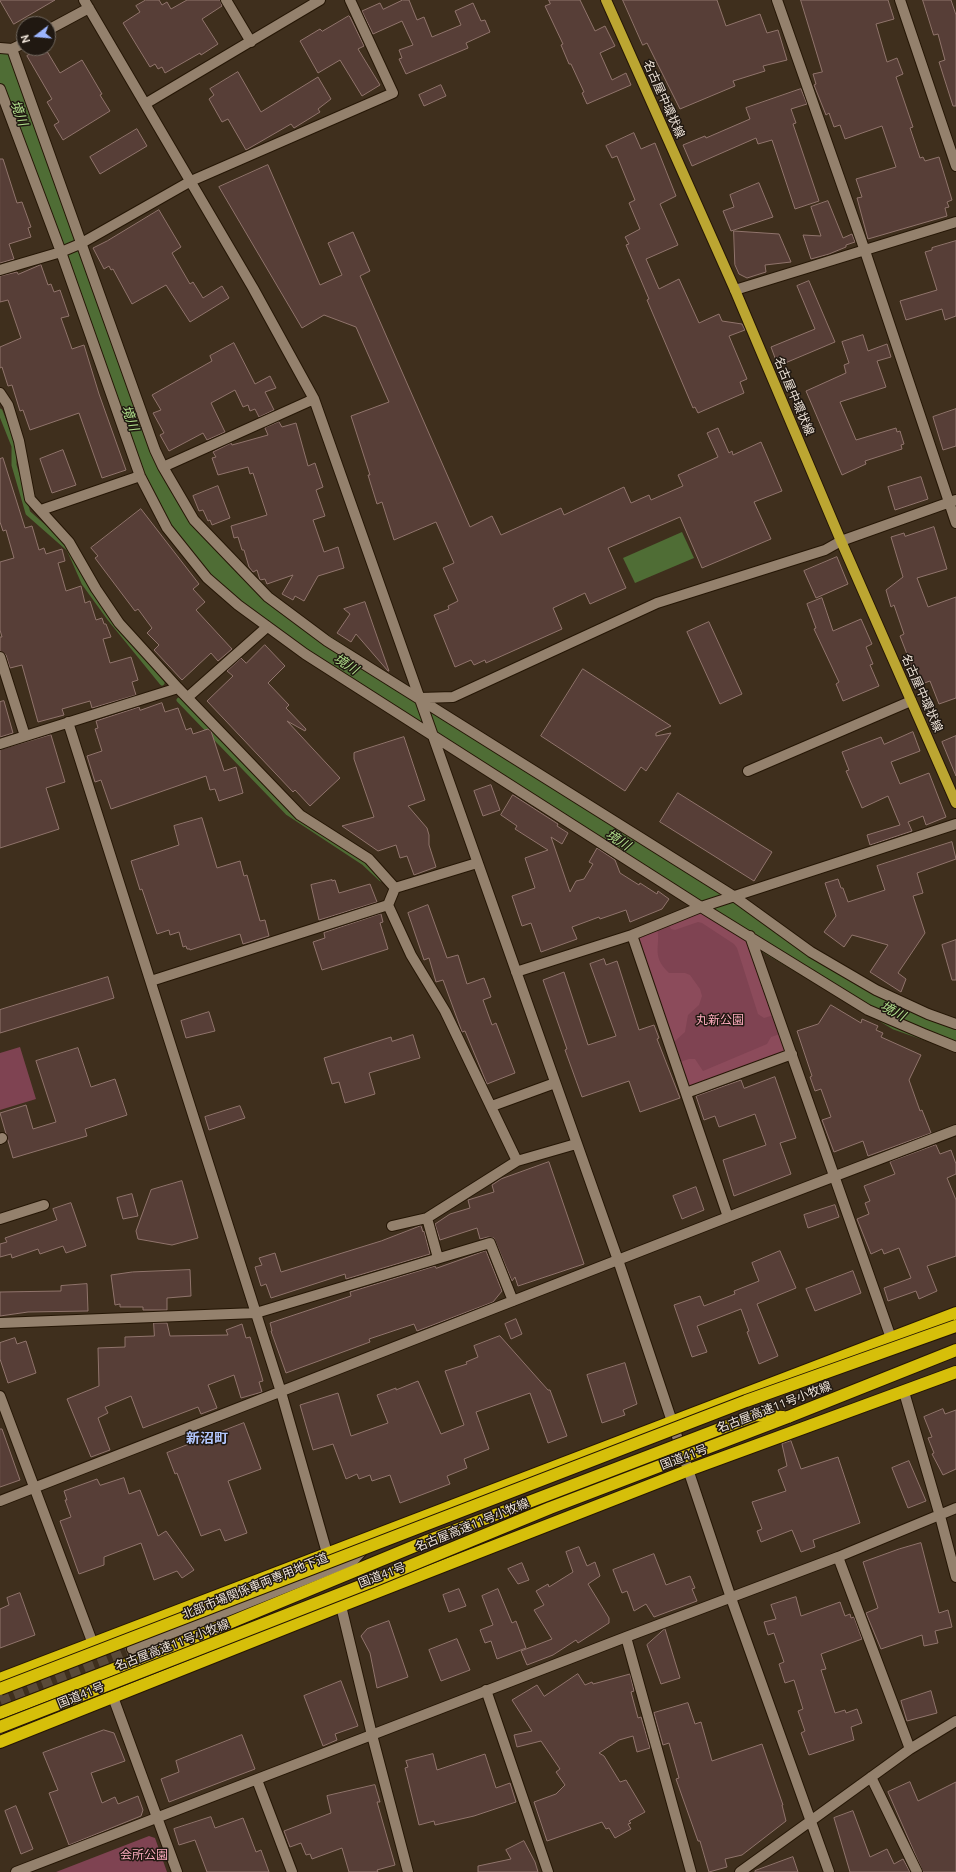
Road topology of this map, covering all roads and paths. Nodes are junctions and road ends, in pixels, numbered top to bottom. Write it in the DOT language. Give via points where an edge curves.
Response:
graph roads {
  1 [pos="226,0"];
  2 [pos="320,0"];
  3 [pos="350,0"];
  4 [pos="606,0"];
  5 [pos="777,0"];
  6 [pos="900,0"];
  7 [pos="86,4"];
  8 [pos="56,25"];
  9 [pos="251,42"];
  10 [pos="16,47"];
  11 [pos="0,48"];
  12 [pos="12,49"];
  13 [pos="0,89"];
  14 [pos="145,104"];
  15 [pos="956,166"];
  16 [pos="191,181"];
  17 [pos="956,222"];
  18 [pos="79,245"];
  19 [pos="63,251"];
  20 [pos="864,251"];
  21 [pos="0,270"];
  22 [pos="735,290"];
  23 [pos="0,393"];
  24 [pos="314,399"];
  25 [pos="163,467"];
  26 [pos="140,476"];
  27 [pos="952,501"];
  28 [pos="41,510"];
  29 [pos="956,524"];
  30 [pos="841,541"];
  31 [pos="267,627"];
  32 [pos="0,657"];
  33 [pos="178,688"];
  34 [pos="188,697"];
  35 [pos="421,701"];
  36 [pos="911,701"];
  37 [pos="68,722"];
  38 [pos="432,735"];
  39 [pos="25,736"];
  40 [pos="0,744"];
  41 [pos="748,771"];
  42 [pos="956,803"];
  43 [pos="956,824"];
  44 [pos="477,863"];
  45 [pos="395,888"];
  46 [pos="734,897"];
  47 [pos="388,905"];
  48 [pos="702,907"];
  49 [pos="632,935"];
  50 [pos="750,936"];
  51 [pos="516,972"];
  52 [pos="151,981"];
  53 [pos="956,1024"];
  54 [pos="956,1047"];
  55 [pos="792,1054"];
  56 [pos="555,1083"];
  57 [pos="686,1093"];
  58 [pos="492,1106"];
  59 [pos="956,1130"];
  60 [pos="576,1144"];
  61 [pos="517,1161"];
  62 [pos="834,1176"];
  63 [pos="44,1205"];
  64 [pos="728,1217"];
  65 [pos="427,1218"];
  66 [pos="0,1219"];
  67 [pos="392,1226"];
  68 [pos="438,1258"];
  69 [pos="618,1260"];
  70 [pos="513,1301"];
  71 [pos="256,1313"];
  72 [pos="956,1313"];
  73 [pos="0,1323"];
  74 [pos="956,1326"];
  75 [pos="890,1338"];
  76 [pos="956,1350"];
  77 [pos="956,1372"];
  78 [pos="281,1392"];
  79 [pos="904,1392"];
  80 [pos="0,1396"];
  81 [pos="788,1417"];
  82 [pos="671,1420"];
  83 [pos="689,1470"];
  84 [pos="34,1488"];
  85 [pos="0,1501"];
  86 [pos="956,1508"];
  87 [pos="940,1516"];
  88 [pos="379,1532"];
  89 [pos="327,1553"];
  90 [pos="838,1558"];
  91 [pos="956,1577"];
  92 [pos="731,1598"];
  93 [pos="341,1606"];
  94 [pos="626,1637"];
  95 [pos="93,1644"];
  96 [pos="132,1650"];
  97 [pos="0,1679"];
  98 [pos="0,1689"];
  99 [pos="486,1690"];
  100 [pos="113,1697"];
  101 [pos="0,1713"];
  102 [pos="956,1721"];
  103 [pos="0,1727"];
  104 [pos="372,1735"];
  105 [pos="0,1742"];
  106 [pos="910,1749"];
  107 [pos="871,1777"];
  108 [pos="258,1780"];
  109 [pos="157,1819"];
  110 [pos="810,1820"];
  111 [pos="16,1872"];
  112 [pos="177,1872"];
  113 [pos="292,1872"];
  114 [pos="408,1872"];
  115 [pos="548,1872"];
  116 [pos="691,1872"];
  117 [pos="740,1872"];
  118 [pos="829,1872"];
  119 [pos="917,1872"];
  1 -- 9 [label="street"];
  2 -- 9 [label="street"];
  3 -- 16 [label="street" via="393,93"];
  4 -- 22 [label="main road, 名古屋中環状線"];
  5 -- 20 [label="street"];
  6 -- 15 [label="street"];
  7 -- 8 [label="street"];
  7 -- 14 [label="street"];
  9 -- 14 [label="street"];
  10 -- 12 [label="street"];
  11 -- 12 [label="street"];
  12 -- 18 [label="street"];
  13 -- 19 [label="street"];
  14 -- 16 [label="street"];
  16 -- 18 [label="street"];
  16 -- 24 [label="street"];
  17 -- 20 [label="street"];
  18 -- 19 [label="street"];
  18 -- 25 [label="street"];
  19 -- 21 [label="street"];
  19 -- 26 [label="street"];
  20 -- 22 [label="street"];
  20 -- 27 [label="street"];
  22 -- 30 [label="main road, 名古屋中環状線"];
  23 -- 28 [label="street" via="8,404 19,441 30,499"];
  24 -- 25 [label="street"];
  24 -- 35 [label="street"];
  25 -- 35 [label="street" via="194,520 268,598 327,641"];
  26 -- 28 [label="street"];
  26 -- 31 [label="street" via="167,528 207,578"];
  27 -- 29 [label="street"];
  27 -- 30 [label="street"];
  28 -- 33 [label="street" via="70,542 96,589 119,623"];
  30 -- 35 [label="street" via="825,550 657,603 453,697"];
  30 -- 36 [label="main road, 名古屋中環状線"];
  31 -- 34 [label="street"];
  31 -- 38 [label="street"];
  32 -- 39 [label="street"];
  33 -- 34 [label="street"];
  33 -- 37 [label="street"];
  34 -- 45 [label="street" via="300,816 369,859"];
  35 -- 38 [label="street"];
  35 -- 46 [label="street"];
  36 -- 41 [label="street"];
  36 -- 42 [label="main road, 名古屋中環状線"];
  37 -- 39 [label="street"];
  37 -- 52 [label="street"];
  38 -- 44 [label="street"];
  38 -- 48 [label="street"];
  39 -- 40 [label="street"];
  43 -- 46 [label="street"];
  44 -- 45 [label="street"];
  44 -- 51 [label="street"];
  45 -- 47 [label="street"];
  46 -- 48 [label="street"];
  46 -- 53 [label="street" via="811,952 876,990"];
  47 -- 52 [label="street"];
  47 -- 58 [label="street" via="411,955 445,1011"];
  48 -- 49 [label="street"];
  48 -- 50 [label="street"];
  49 -- 51 [label="street"];
  49 -- 57 [label="street"];
  50 -- 54 [label="street" via="868,1010"];
  50 -- 55 [label="street"];
  51 -- 56 [label="street"];
  52 -- 71 [label="street"];
  55 -- 57 [label="street"];
  55 -- 62 [label="street"];
  56 -- 58 [label="street"];
  56 -- 60 [label="street"];
  57 -- 64 [label="street"];
  58 -- 61 [label="street"];
  59 -- 62 [label="street"];
  60 -- 61 [label="street"];
  60 -- 69 [label="street"];
  61 -- 65 [label="street"];
  62 -- 64 [label="street"];
  62 -- 75 [label="street"];
  63 -- 66 [label="street"];
  64 -- 69 [label="street"];
  65 -- 67 [label="street"];
  65 -- 68 [label="street"];
  68 -- 70 [label="street" via="490,1243"];
  68 -- 71 [label="street"];
  69 -- 70 [label="street"];
  69 -- 82 [label="street"];
  70 -- 78 [label="street"];
  71 -- 73 [label="street"];
  71 -- 78 [label="street"];
  72 -- 75 [label="highway"];
  74 -- 98 [label="highway, 名古屋高速11号小牧線, bridge" via="746,1401"];
  75 -- 82 [label="highway"];
  76 -- 81 [label="highway, 名古屋高速11号小牧線"];
  77 -- 79 [label="highway, 国道41号"];
  78 -- 84 [label="street"];
  78 -- 89 [label="street"];
  79 -- 83 [label="highway, 国道41号"];
  79 -- 87 [label="street"];
  80 -- 84 [label="street"];
  81 -- 101 [label="highway, bridge" via="756,1415 427,1541 171,1647"];
  81 -- 103 [label="highway, 名古屋高速11号小牧線, bridge" via="550,1508 373,1581"];
  82 -- 83 [label="street"];
  82 -- 88 [label="highway"];
  83 -- 92 [label="street"];
  83 -- 93 [label="highway, 国道41号"];
  84 -- 85 [label="street"];
  84 -- 95 [label="street"];
  86 -- 87 [label="street"];
  87 -- 90 [label="street"];
  87 -- 91 [label="street"];
  88 -- 89 [label="highway"];
  88 -- 96 [label="street, 北部市場関係車両専用地下道" via="354,1560"];
  89 -- 95 [label="highway"];
  90 -- 92 [label="street"];
  90 -- 106 [label="street"];
  92 -- 94 [label="street"];
  92 -- 110 [label="street"];
  93 -- 100 [label="highway, 国道41号"];
  93 -- 104 [label="street"];
  94 -- 99 [label="street"];
  94 -- 116 [label="street"];
  95 -- 97 [label="highway"];
  99 -- 104 [label="street"];
  99 -- 115 [label="street"];
  100 -- 105 [label="highway, 国道41号"];
  100 -- 109 [label="street"];
  102 -- 106 [label="street"];
  104 -- 108 [label="street"];
  104 -- 114 [label="street"];
  106 -- 107 [label="street"];
  107 -- 110 [label="street"];
  107 -- 119 [label="street"];
  108 -- 109 [label="street"];
  108 -- 113 [label="street"];
  109 -- 111 [label="street"];
  109 -- 112 [label="street"];
  110 -- 117 [label="street"];
  110 -- 118 [label="street"];
}
